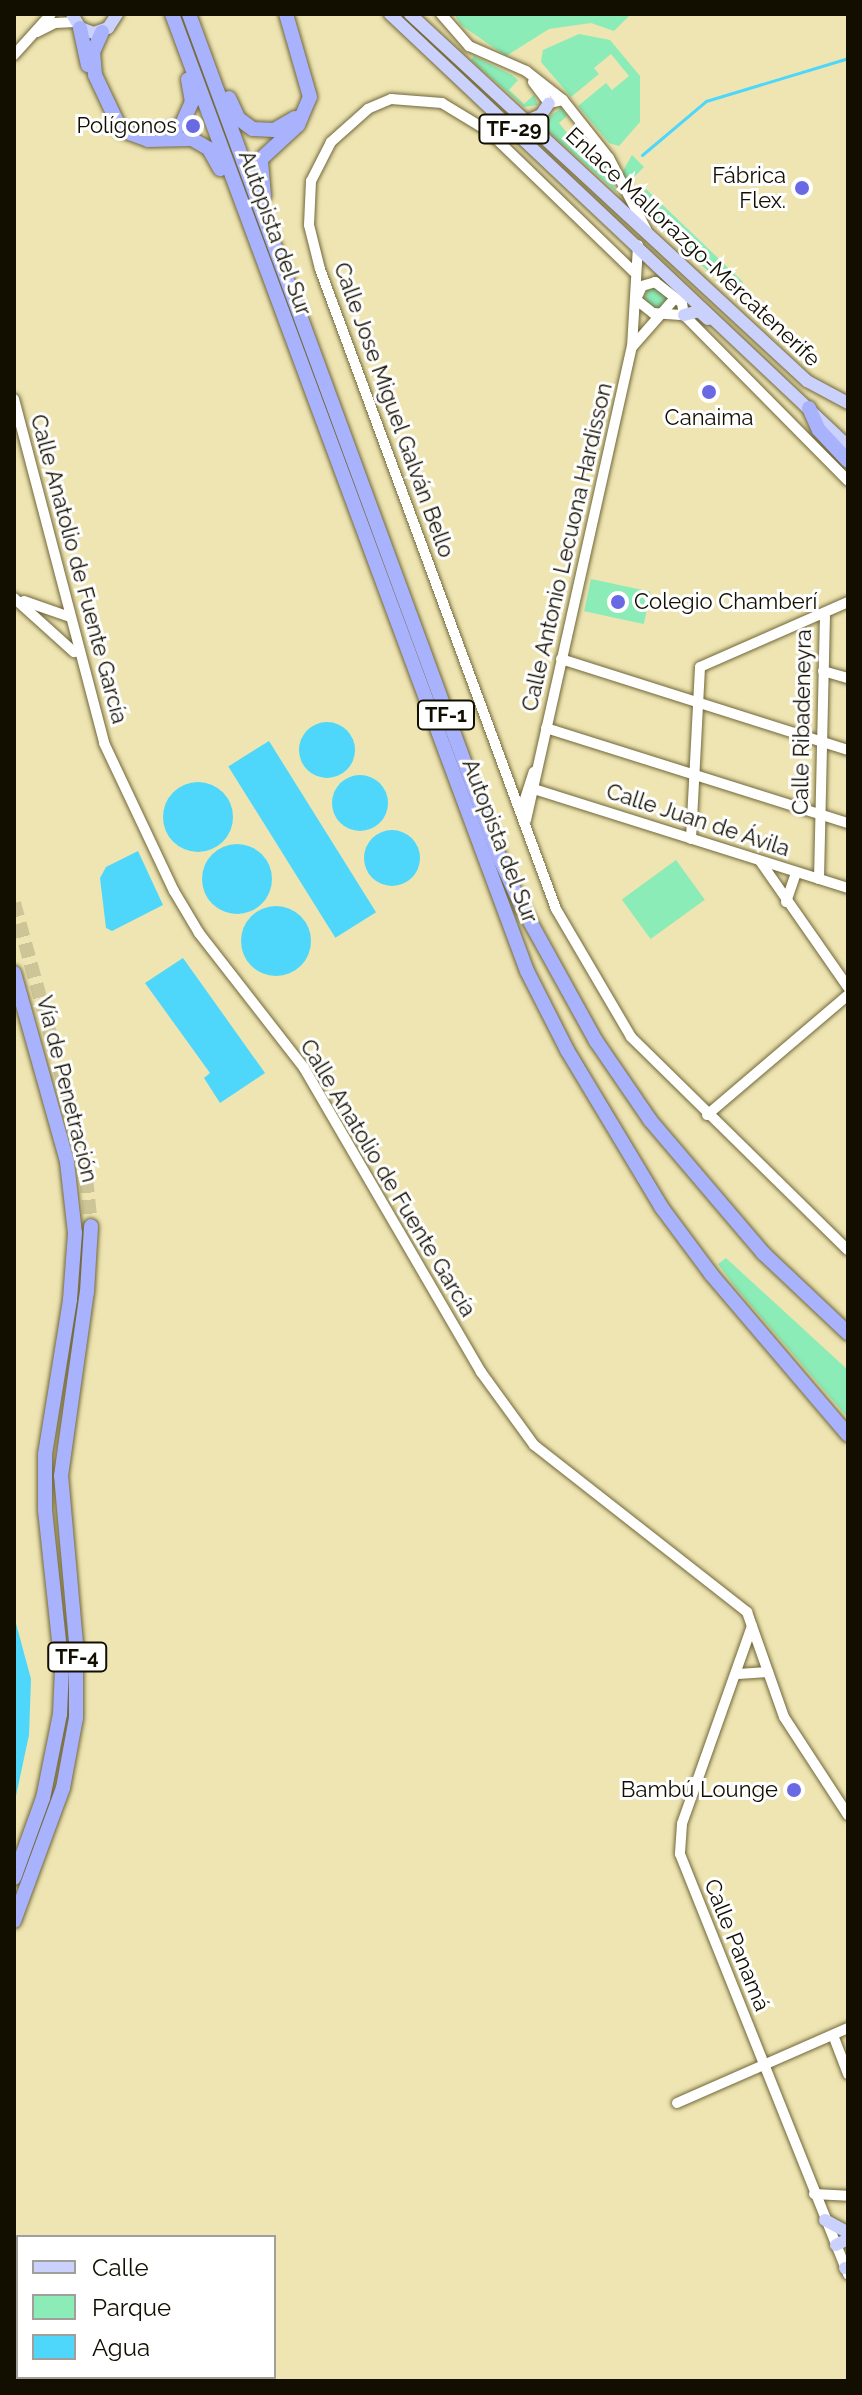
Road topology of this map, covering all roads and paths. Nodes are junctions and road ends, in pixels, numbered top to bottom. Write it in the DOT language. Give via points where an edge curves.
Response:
graph roads {
  1 [pos="51,14"];
  2 [pos="117,14"];
  3 [pos="172,14"];
  4 [pos="189,14"];
  5 [pos="390,14"];
  6 [pos="410,14"];
  7 [pos="441,14"];
  8 [pos="285,16"];
  9 [pos="76,21"];
  10 [pos="102,32"];
  11 [pos="179,33"];
  12 [pos="29,38"];
  13 [pos="14,55"];
  14 [pos="506,64"];
  15 [pos="95,75"];
  16 [pos="214,81"];
  17 [pos="563,100"];
  18 [pos="549,103"];
  19 [pos="303,114"];
  20 [pos="527,121"];
  21 [pos="159,138"];
  22 [pos="243,210"];
  23 [pos="263,219"];
  24 [pos="647,231"];
  25 [pos="638,245"];
  26 [pos="634,272"];
  27 [pos="638,298"];
  28 [pos="675,298"];
  29 [pos="663,315"];
  30 [pos="684,315"];
  31 [pos="632,347"];
  32 [pos="751,350"];
  33 [pos="14,399"];
  34 [pos="848,403"];
  35 [pos="809,408"];
  36 [pos="848,435"];
  37 [pos="848,446"];
  38 [pos="848,461"];
  39 [pos="848,481"];
  40 [pos="60,585"];
  41 [pos="14,597"];
  42 [pos="848,602"];
  43 [pos="36,607"];
  44 [pos="825,613"];
  45 [pos="67,616"];
  46 [pos="42,619"];
  47 [pos="78,656"];
  48 [pos="561,659"];
  49 [pos="823,671"];
  50 [pos="848,678"];
  51 [pos="697,702"];
  52 [pos="546,728"];
  53 [pos="822,742"];
  54 [pos="848,750"];
  55 [pos="540,755"];
  56 [pos="694,775"];
  57 [pos="511,777"];
  58 [pos="532,777"];
  59 [pos="537,790"];
  60 [pos="522,808"];
  61 [pos="821,815"];
  62 [pos="526,820"];
  63 [pos="848,823"];
  64 [pos="691,839"];
  65 [pos="760,861"];
  66 [pos="796,873"];
  67 [pos="819,879"];
  68 [pos="848,888"];
  69 [pos="786,902"];
  70 [pos="14,973"];
  71 [pos="848,987"];
  72 [pos="848,995"];
  73 [pos="707,1115"];
  74 [pos="91,1226"];
  75 [pos="848,1250"];
  76 [pos="848,1333"];
  77 [pos="848,1435"];
  78 [pos="752,1624"];
  79 [pos="768,1672"];
  80 [pos="738,1674"];
  81 [pos="848,1815"];
  82 [pos="14,1878"];
  83 [pos="14,1921"];
  84 [pos="848,2028"];
  85 [pos="833,2035"];
  86 [pos="763,2064"];
  87 [pos="848,2074"];
  88 [pos="677,2103"];
  89 [pos="814,2194"];
  90 [pos="848,2196"];
  91 [pos="825,2220"];
  92 [pos="848,2236"];
  93 [pos="836,2245"];
  94 [pos="847,2270"];
  1 -- 12 [label="street"];
  2 -- 10 [label="main road"];
  3 -- 11 [label="highway, Autopista del Sur / TF-1"];
  4 -- 16 [label="highway, Autopista del Sur / TF-1"];
  5 -- 25 [label="main road, Enlace Mallorazgo-Mercatenerife / TF-29"];
  6 -- 20 [label="main road, Enlace Mallorazgo-Mercatenerife / TF-29"];
  7 -- 14 [label="street" via="469,46"];
  8 -- 19 [label="highway" via="310,82"];
  9 -- 10 [label="main road"];
  9 -- 12 [label="street" via="55,23"];
  9 -- 15 [label="highway"];
  10 -- 15 [label="highway" via="93,52"];
  11 -- 21 [label="highway" via="176,47 192,102 182,124"];
  11 -- 22 [label="highway, Autopista del Sur / TF-1"];
  12 -- 13 [label="street"];
  14 -- 17 [label="street" via="526,71"];
  14 -- 18 [label="street" via="536,84"];
  15 -- 21 [label="highway" via="121,130 134,137"];
  16 -- 19 [label="highway" via="224,87 239,119 253,129 274,130"];
  16 -- 23 [label="highway, Autopista del Sur / TF-1"];
  17 -- 18 [label="street"];
  17 -- 24 [label="street" via="609,158"];
  18 -- 20 [label="main road" via="541,115"];
  19 -- 23 [label="highway" via="261,159 259,182 267,204"];
  20 -- 24 [label="main road, Enlace Mallorazgo-Mercatenerife / TF-29"];
  21 -- 22 [label="highway" via="192,139 209,149 233,203"];
  22 -- 77 [label="highway, Autopista del Sur / TF-1" via="527,971 574,1064 662,1208"];
  23 -- 76 [label="highway, Autopista del Sur / TF-1" via="494,844 522,907 596,1041 650,1120 763,1253"];
  24 -- 34 [label="main road, Enlace Mallorazgo-Mercatenerife / TF-29" via="807,381"];
  25 -- 26 [label="street, Calle Antonio Lecuona Hardisson"];
  25 -- 32 [label="main road, Enlace Mallorazgo-Mercatenerife / TF-29"];
  26 -- 27 [label="street, Calle Antonio Lecuona Hardisson"];
  26 -- 57 [label="street, Calle Jose Miguel Galván Bello" via="488,131 442,103 391,99 349,123 331,142 311,181 309,225 381,440"];
  27 -- 28 [label="street" via="642,286 655,282"];
  27 -- 29 [label="street"];
  27 -- 31 [label="street, Calle Antonio Lecuona Hardisson"];
  28 -- 29 [label="street"];
  28 -- 30 [label="street"];
  29 -- 30 [label="street"];
  29 -- 31 [label="street"];
  30 -- 32 [label="main road" via="699,311 730,341"];
  30 -- 39 [label="street"];
  31 -- 48 [label="street, Calle Antonio Lecuona Hardisson"];
  32 -- 35 [label="main road, Enlace Mallorazgo-Mercatenerife / TF-29"];
  33 -- 40 [label="street, Calle Anatolio de Fuente García"];
  35 -- 36 [label="main road, TF-29" via="831,418"];
  35 -- 37 [label="main road, Enlace Mallorazgo-Mercatenerife / TF-29"];
  35 -- 38 [label="highway" via="819,430"];
  40 -- 43 [label="street" via="54,599"];
  40 -- 45 [label="street, Calle Anatolio de Fuente García"];
  41 -- 43 [label="street"];
  41 -- 46 [label="street"];
  42 -- 44 [label="street"];
  43 -- 45 [label="street"];
  44 -- 49 [label="street, Calle Ribadeneyra"];
  44 -- 51 [label="street" via="700,667"];
  45 -- 46 [label="street" via="55,623"];
  45 -- 47 [label="street, Calle Anatolio de Fuente García"];
  46 -- 47 [label="street"];
  47 -- 78 [label="street, Calle Anatolio de Fuente García" via="109,756 174,891 199,933 304,1068 481,1372 534,1445 737,1600"];
  48 -- 51 [label="street"];
  48 -- 52 [label="street, Calle Antonio Lecuona Hardisson"];
  49 -- 50 [label="street"];
  49 -- 53 [label="street, Calle Ribadeneyra"];
  51 -- 53 [label="street"];
  51 -- 56 [label="street"];
  52 -- 55 [label="street, Calle Antonio Lecuona Hardisson"];
  52 -- 56 [label="street"];
  53 -- 54 [label="street"];
  53 -- 61 [label="street, Calle Ribadeneyra"];
  55 -- 58 [label="street, Calle Antonio Lecuona Hardisson"];
  55 -- 59 [label="street, Calle Antonio Lecuona Hardisson"];
  56 -- 61 [label="street"];
  56 -- 64 [label="street"];
  57 -- 58 [label="street"];
  57 -- 60 [label="street, Calle Jose Miguel Galván Bello"];
  58 -- 60 [label="street, Calle Antonio Lecuona Hardisson"];
  59 -- 62 [label="street, Calle Antonio Lecuona Hardisson"];
  59 -- 64 [label="street, Calle Juan de Ávila"];
  60 -- 62 [label="street, Calle Jose Miguel Galván Bello"];
  61 -- 63 [label="street"];
  61 -- 67 [label="street, Calle Ribadeneyra"];
  62 -- 73 [label="street, Calle Jose Miguel Galván Bello" via="556,909 591,976 631,1037"];
  64 -- 65 [label="street, Calle Juan de Ávila"];
  65 -- 66 [label="street, Calle Juan de Ávila"];
  65 -- 69 [label="street"];
  66 -- 67 [label="street, Calle Juan de Ávila"];
  66 -- 69 [label="street"];
  67 -- 68 [label="street, Calle Juan de Ávila"];
  69 -- 71 [label="street"];
  70 -- 82 [label="highway, Vía de Penetración / TF-4" via="72,1186 75,1260 44,1482 60,1644 60,1714 43,1798"];
  72 -- 73 [label="street"];
  73 -- 75 [label="street, Calle Jose Miguel Galván Bello"];
  74 -- 83 [label="highway, TF-4" via="61,1476 77,1654 76,1718 63,1788"];
  78 -- 79 [label="street, Calle Anatolio de Fuente García"];
  78 -- 80 [label="street, Calle Panamá"];
  79 -- 80 [label="street"];
  79 -- 81 [label="street, Calle Anatolio de Fuente García" via="784,1717"];
  80 -- 86 [label="street, Calle Panamá" via="682,1824 680,1854"];
  84 -- 85 [label="street"];
  85 -- 86 [label="street"];
  85 -- 87 [label="street"];
  86 -- 88 [label="street"];
  86 -- 89 [label="street, Calle Panamá"];
  89 -- 90 [label="street"];
  89 -- 91 [label="street, Calle Panamá"];
  91 -- 92 [label="main road"];
  91 -- 93 [label="street, Calle Panamá"];
  92 -- 93 [label="main road"];
  93 -- 94 [label="street, Calle Panamá"];
}
